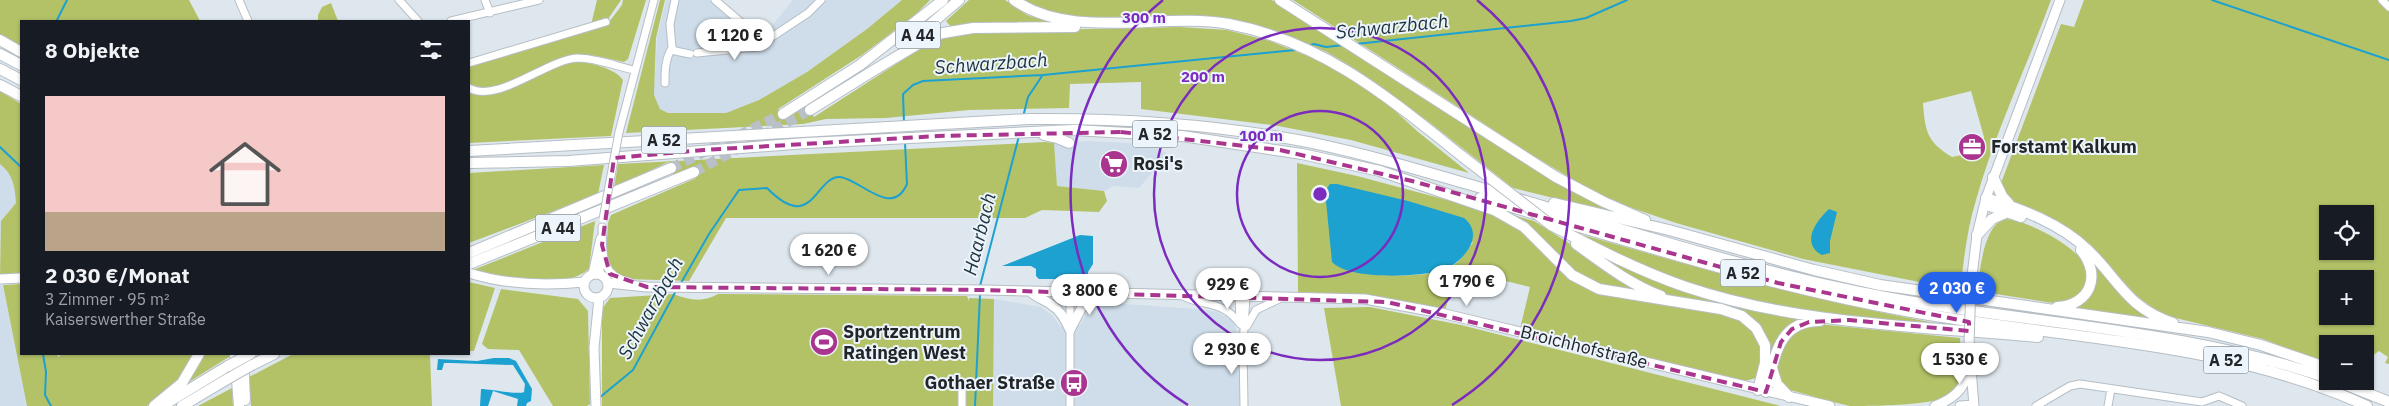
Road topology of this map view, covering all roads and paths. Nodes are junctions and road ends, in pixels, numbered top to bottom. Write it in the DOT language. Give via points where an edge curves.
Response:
graph roads {
  1 [pos="238,0"];
  2 [pos="399,0"];
  3 [pos="485,0"];
  4 [pos="539,0"];
  5 [pos="654,0"];
  6 [pos="675,0"];
  7 [pos="715,0"];
  8 [pos="821,0"];
  9 [pos="959,0"];
  10 [pos="1014,0"];
  11 [pos="1280,0"];
  12 [pos="2060,0"];
  13 [pos="2382,0"];
  14 [pos="942,1"];
  15 [pos="2389,7"];
  16 [pos="490,13"];
  17 [pos="248,20"];
  18 [pos="417,20"];
  19 [pos="456,20"];
  20 [pos="606,22"];
  21 [pos="1097,22"];
  22 [pos="1,41"];
  23 [pos="764,42"];
  24 [pos="672,48"];
  25 [pos="20,50"];
  26 [pos="0,54"];
  27 [pos="470,63"];
  28 [pos="20,64"];
  29 [pos="0,69"];
  30 [pos="876,69"];
  31 [pos="634,70"];
  32 [pos="20,79"];
  33 [pos="0,80"];
  34 [pos="665,83"];
  35 [pos="0,85"];
  36 [pos="470,89"];
  37 [pos="20,90"];
  38 [pos="20,95"];
  39 [pos="810,110"];
  40 [pos="783,114"];
  41 [pos="1029,134"];
  42 [pos="1069,143"];
  43 [pos="470,151"];
  44 [pos="470,163"];
  45 [pos="671,168"];
  46 [pos="694,172"];
  47 [pos="1993,177"];
  48 [pos="1412,181"];
  49 [pos="1492,191"];
  50 [pos="1985,201"];
  51 [pos="2009,209"];
  52 [pos="602,223"];
  53 [pos="1551,225"];
  54 [pos="1669,230"];
  55 [pos="1977,235"];
  56 [pos="470,253"];
  57 [pos="470,264"];
  58 [pos="472,274"];
  59 [pos="596,275"];
  60 [pos="20,278"];
  61 [pos="0,279"];
  62 [pos="647,287"];
  63 [pos="1897,288"];
  64 [pos="586,290"];
  65 [pos="605,291"];
  66 [pos="1032,293"];
  67 [pos="1070,293"];
  68 [pos="1103,294"];
  69 [pos="1183,296"];
  70 [pos="1242,296"];
  71 [pos="1285,297"];
  72 [pos="1686,304"];
  73 [pos="2029,306"];
  74 [pos="1972,311"];
  75 [pos="1849,320"];
  76 [pos="1243,326"];
  77 [pos="1070,330"];
  78 [pos="2208,332"];
  79 [pos="2079,337"];
  80 [pos="594,348"];
  81 [pos="199,355"];
  82 [pos="235,355"];
  83 [pos="242,355"];
  84 [pos="248,355"];
  85 [pos="272,355"];
  86 [pos="1970,363"];
  87 [pos="2319,365"];
  88 [pos="1772,368"];
  89 [pos="2319,375"];
  90 [pos="962,386"];
  91 [pos="2111,389"];
  92 [pos="2359,390"];
  93 [pos="2369,390"];
  94 [pos="1762,391"];
  95 [pos="1789,397"];
  96 [pos="2384,400"];
  97 [pos="595,402"];
  98 [pos="1974,405"];
  99 [pos="154,406"];
  100 [pos="162,406"];
  101 [pos="182,406"];
  102 [pos="239,406"];
  103 [pos="246,406"];
  104 [pos="962,406"];
  105 [pos="1070,406"];
  106 [pos="1244,406"];
  107 [pos="1830,406"];
  108 [pos="1935,406"];
  109 [pos="1960,406"];
  110 [pos="2036,406"];
  111 [pos="2108,406"];
  112 [pos="2242,406"];
  113 [pos="2368,406"];
  1 -- 17 [label="street"];
  2 -- 18 [label="street"];
  3 -- 16 [label="street"];
  4 -- 16 [label="street"];
  5 -- 31 [label="street"];
  6 -- 24 [label="street" via="670,24"];
  7 -- 23 [label="street"];
  8 -- 23 [label="street" via="808,13"];
  9 -- 30 [label="highway, A 44"];
  10 -- 21 [label="highway" via="1050,17"];
  11 -- 54 [label="highway" via="1556,177"];
  12 -- 47 [label="main road"];
  13 -- 15 [label="street"];
  14 -- 40 [label="highway, A 44" via="860,65"];
  16 -- 19 [label="street"];
  20 -- 27 [label="street"];
  21 -- 30 [label="highway" via="1079,27 957,29 930,37"];
  21 -- 53 [label="highway, bridge" via="1199,21 1251,30 1302,46 1356,74 1383,93"];
  22 -- 25 [label="highway"];
  23 -- 24 [label="street" via="756,47 694,54"];
  24 -- 34 [label="street"];
  26 -- 28 [label="highway"];
  29 -- 32 [label="highway"];
  30 -- 39 [label="highway, A 44"];
  31 -- 36 [label="street" via="577,58 494,90"];
  31 -- 52 [label="street, bridge"];
  33 -- 37 [label="highway"];
  35 -- 38 [label="highway"];
  41 -- 42 [label="highway"];
  41 -- 44 [label="highway, A 52" via="798,144 577,160"];
  41 -- 48 [label="highway, A 52" via="1074,130 1182,136 1302,154"];
  43 -- 49 [label="highway, A 52" via="1015,119 1160,122 1248,132 1348,151"];
  45 -- 56 [label="highway, A 44"];
  46 -- 57 [label="highway, A 44"];
  47 -- 50 [label="main road"];
  47 -- 51 [label="highway"];
  48 -- 72 [label="highway" via="1513,219 1584,283 1610,292"];
  48 -- 79 [label="highway, A 52" via="1824,294 1940,317"];
  49 -- 54 [label="highway"];
  49 -- 74 [label="highway, A 52" via="1792,276 1916,303"];
  50 -- 51 [label="highway"];
  50 -- 55 [label="main road"];
  51 -- 55 [label="highway" via="1992,219"];
  51 -- 73 [label="highway" via="2070,241 2086,256 2091,268 2090,286 2077,302 2059,307"];
  51 -- 78 [label="highway" via="2040,218 2074,238 2144,311 2163,320"];
  52 -- 59 [label="street"];
  52 -- 62 [label="street" via="604,261 610,274"];
  53 -- 72 [label="highway" via="1629,281"];
  53 -- 75 [label="highway" via="1613,258 1687,287 1778,310"];
  54 -- 63 [label="highway" via="1814,270"];
  55 -- 86 [label="main road, bridge" via="1970,284"];
  58 -- 64 [label="main road"];
  59 -- 64 [label="main road"];
  59 -- 65 [label="main road"];
  60 -- 61 [label="main road"];
  62 -- 65 [label="main road, Broichhofstraße"];
  62 -- 66 [label="main road, Broichhofstraße"];
  63 -- 73 [label="highway"];
  63 -- 74 [label="highway"];
  64 -- 65 [label="main road, Broichhofstraße"];
  64 -- 80 [label="main road"];
  65 -- 80 [label="main road"];
  66 -- 67 [label="main road, Broichhofstraße"];
  66 -- 77 [label="main road" via="1053,306"];
  67 -- 68 [label="main road, Broichhofstraße"];
  67 -- 77 [label="street"];
  68 -- 69 [label="main road, Broichhofstraße"];
  68 -- 77 [label="main road" via="1085,303"];
  69 -- 70 [label="main road, Broichhofstraße"];
  69 -- 76 [label="street" via="1230,311"];
  70 -- 71 [label="main road, Broichhofstraße"];
  70 -- 76 [label="street"];
  71 -- 76 [label="street" via="1256,310"];
  71 -- 94 [label="main road, Broichhofstraße" via="1365,299 1406,305"];
  72 -- 94 [label="highway" via="1736,314 1756,328 1766,352"];
  73 -- 78 [label="highway"];
  74 -- 89 [label="highway, A 52" via="2205,344"];
  75 -- 79 [label="highway, A 52" via="2060,339"];
  75 -- 88 [label="highway" via="1809,322 1796,327 1781,342"];
  76 -- 106 [label="street"];
  77 -- 105 [label="street"];
  78 -- 87 [label="highway" via="2261,344"];
  79 -- 113 [label="highway, A 52" via="2231,362 2294,378"];
  80 -- 97 [label="main road"];
  81 -- 99 [label="highway" via="182,383"];
  82 -- 102 [label="highway"];
  83 -- 103 [label="highway"];
  84 -- 100 [label="highway, bridge"];
  85 -- 101 [label="highway, bridge"];
  86 -- 98 [label="main road"];
  86 -- 108 [label="main road" via="1961,390"];
  88 -- 94 [label="highway"];
  88 -- 95 [label="highway" via="1777,384"];
  90 -- 104 [label="street"];
  91 -- 110 [label="street" via="2074,384"];
  91 -- 111 [label="street"];
  91 -- 112 [label="street" via="2202,402 2219,396"];
  92 -- 96 [label="highway"];
  93 -- 96 [label="highway"];
  94 -- 95 [label="main road, Broichhofstraße"];
  95 -- 107 [label="main road, Broichhofstraße"];
  98 -- 109 [label="main road"];
}
